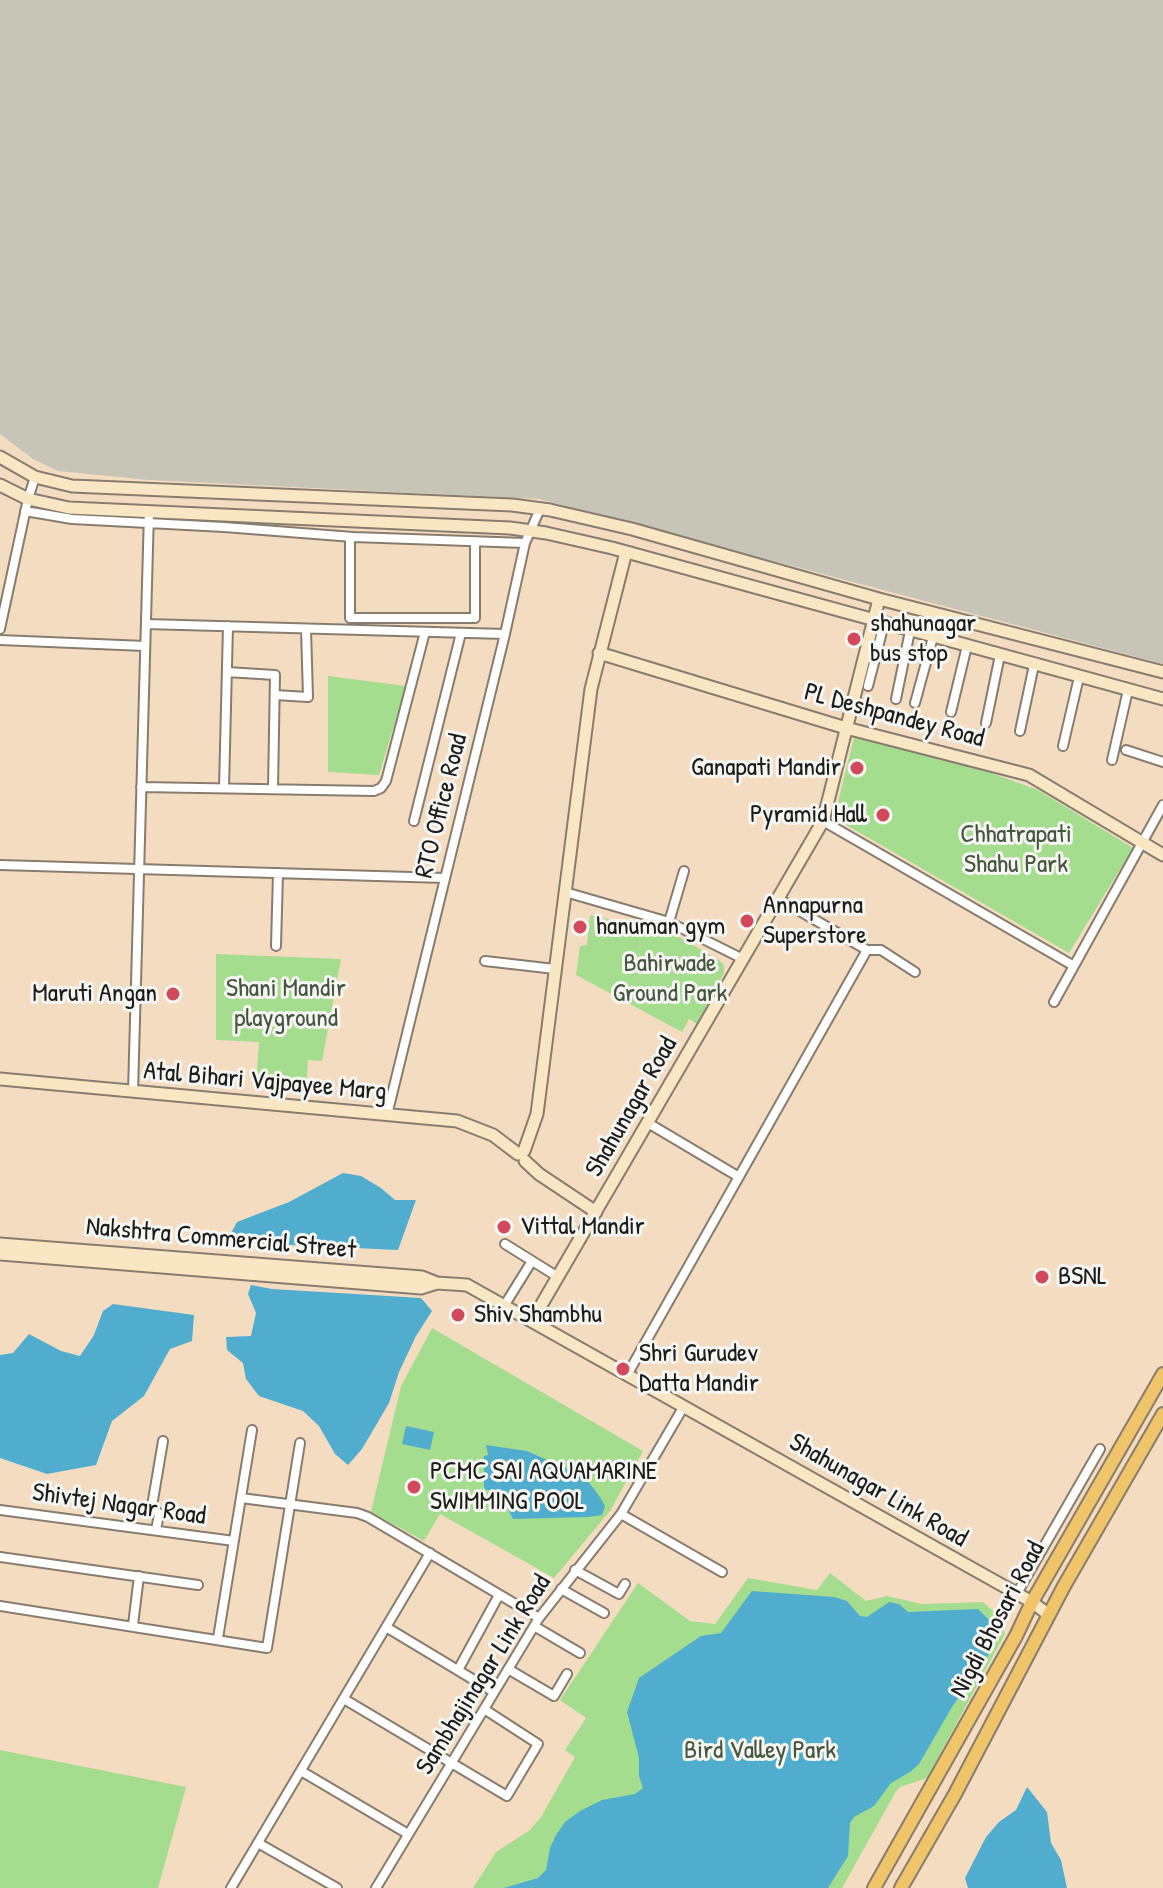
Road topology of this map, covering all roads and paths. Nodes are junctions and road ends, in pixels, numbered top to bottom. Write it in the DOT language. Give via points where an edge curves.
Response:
graph roads {
  1 [pos="0,457"];
  2 [pos="35,477"];
  3 [pos="0,485"];
  4 [pos="26,505"];
  5 [pos="540,509"];
  6 [pos="149,517"];
  7 [pos="530,530"];
  8 [pos="350,537"];
  9 [pos="475,542"];
  10 [pos="525,543"];
  11 [pos="626,552"];
  12 [pos="879,599"];
  13 [pos="878,623"];
  14 [pos="146,624"];
  15 [pos="228,626"];
  16 [pos="0,629"];
  17 [pos="306,629"];
  18 [pos="910,631"];
  19 [pos="425,632"];
  20 [pos="461,633"];
  21 [pos="505,634"];
  22 [pos="933,637"];
  23 [pos="0,640"];
  24 [pos="145,646"];
  25 [pos="967,646"];
  26 [pos="599,653"];
  27 [pos="1000,655"];
  28 [pos="1034,665"];
  29 [pos="227,672"];
  30 [pos="1163,672"];
  31 [pos="1079,677"];
  32 [pos="868,686"];
  33 [pos="1128,690"];
  34 [pos="275,695"];
  35 [pos="896,699"];
  36 [pos="1163,699"];
  37 [pos="915,703"];
  38 [pos="951,712"];
  39 [pos="986,723"];
  40 [pos="846,728"];
  41 [pos="1020,731"];
  42 [pos="1063,746"];
  43 [pos="1126,750"];
  44 [pos="1112,760"];
  45 [pos="1163,762"];
  46 [pos="141,787"];
  47 [pos="224,788"];
  48 [pos="273,788"];
  49 [pos="1163,805"];
  50 [pos="414,821"];
  51 [pos="823,821"];
  52 [pos="1142,842"];
  53 [pos="1163,855"];
  54 [pos="0,865"];
  55 [pos="139,869"];
  56 [pos="684,871"];
  57 [pos="278,873"];
  58 [pos="445,878"];
  59 [pos="565,892"];
  60 [pos="779,899"];
  61 [pos="669,922"];
  62 [pos="276,946"];
  63 [pos="867,950"];
  64 [pos="743,959"];
  65 [pos="485,961"];
  66 [pos="1074,966"];
  67 [pos="555,969"];
  68 [pos="915,972"];
  69 [pos="1054,1002"];
  70 [pos="0,1079"];
  71 [pos="133,1092"];
  72 [pos="387,1115"];
  73 [pos="648,1123"];
  74 [pos="522,1155"];
  75 [pos="739,1177"];
  76 [pos="596,1212"];
  77 [pos="0,1244"];
  78 [pos="505,1244"];
  79 [pos="0,1254"];
  80 [pos="532,1261"];
  81 [pos="558,1277"];
  82 [pos="437,1283"];
  83 [pos="504,1306"];
  84 [pos="532,1321"];
  85 [pos="1163,1374"];
  86 [pos="627,1375"];
  87 [pos="684,1406"];
  88 [pos="1163,1414"];
  89 [pos="252,1430"];
  90 [pos="163,1441"];
  91 [pos="300,1443"];
  92 [pos="1100,1449"];
  93 [pos="1087,1473"];
  94 [pos="1101,1481"];
  95 [pos="241,1498"];
  96 [pos="291,1504"];
  97 [pos="0,1510"];
  98 [pos="621,1514"];
  99 [pos="1059,1523"];
  100 [pos="156,1530"];
  101 [pos="1072,1531"];
  102 [pos="234,1541"];
  103 [pos="430,1553"];
  104 [pos="0,1557"];
  105 [pos="575,1570"];
  106 [pos="722,1572"];
  107 [pos="139,1576"];
  108 [pos="625,1584"];
  109 [pos="198,1585"];
  110 [pos="561,1589"];
  111 [pos="499,1595"];
  112 [pos="1016,1595"];
  113 [pos="1032,1602"];
  114 [pos="0,1606"];
  115 [pos="604,1613"];
  116 [pos="1049,1615"];
  117 [pos="536,1622"];
  118 [pos="133,1625"];
  119 [pos="386,1627"];
  120 [pos="218,1638"];
  121 [pos="580,1653"];
  122 [pos="508,1669"];
  123 [pos="458,1670"];
  124 [pos="567,1674"];
  125 [pos="494,1692"];
  126 [pos="344,1699"];
  127 [pos="484,1709"];
  128 [pos="451,1764"];
  129 [pos="301,1771"];
  130 [pos="408,1834"];
  131 [pos="258,1843"];
  132 [pos="231,1888"];
  133 [pos="337,1888"];
  134 [pos="376,1888"];
  135 [pos="874,1888"];
  136 [pos="901,1888"];
  1 -- 2 [label="street"];
  2 -- 4 [label="street"];
  2 -- 5 [label="street" via="72,486"];
  3 -- 4 [label="street"];
  4 -- 6 [label="street"];
  4 -- 16 [label="street"];
  5 -- 7 [label="street, RTO Office Road"];
  5 -- 12 [label="street" via="632,529"];
  6 -- 7 [label="street"];
  6 -- 8 [label="street"];
  6 -- 14 [label="street"];
  7 -- 10 [label="street, RTO Office Road"];
  7 -- 11 [label="street"];
  8 -- 9 [label="street"];
  8 -- 9 [label="street" via="350,618 475,618"];
  9 -- 10 [label="street"];
  10 -- 21 [label="street, RTO Office Road"];
  11 -- 13 [label="street"];
  11 -- 26 [label="street"];
  12 -- 13 [label="street, Shahunagar Road"];
  12 -- 30 [label="street"];
  13 -- 18 [label="street"];
  13 -- 32 [label="street"];
  13 -- 40 [label="street, Shahunagar Road"];
  14 -- 15 [label="street"];
  14 -- 24 [label="street"];
  15 -- 17 [label="street"];
  15 -- 29 [label="street"];
  17 -- 19 [label="street"];
  17 -- 34 [label="street" via="308,697"];
  18 -- 22 [label="street"];
  18 -- 35 [label="street"];
  19 -- 20 [label="street"];
  19 -- 48 [label="street" via="381,788"];
  20 -- 21 [label="street"];
  20 -- 50 [label="street"];
  21 -- 58 [label="street, RTO Office Road"];
  22 -- 25 [label="street"];
  22 -- 37 [label="street"];
  23 -- 24 [label="street"];
  24 -- 46 [label="street"];
  25 -- 27 [label="street"];
  25 -- 38 [label="street"];
  26 -- 40 [label="street, PL Deshpandey Road"];
  26 -- 59 [label="street"];
  27 -- 28 [label="street"];
  27 -- 39 [label="street"];
  28 -- 31 [label="street"];
  28 -- 41 [label="street"];
  29 -- 34 [label="street" via="275,675"];
  29 -- 47 [label="street"];
  31 -- 33 [label="street"];
  31 -- 42 [label="street"];
  33 -- 36 [label="street"];
  33 -- 44 [label="street"];
  34 -- 48 [label="street"];
  40 -- 51 [label="street, Shahunagar Road"];
  40 -- 52 [label="street, PL Deshpandey Road" via="1029,775"];
  43 -- 45 [label="street"];
  46 -- 47 [label="street"];
  46 -- 55 [label="street"];
  47 -- 48 [label="street"];
  49 -- 52 [label="street"];
  51 -- 60 [label="street, Shahunagar Road"];
  51 -- 66 [label="street"];
  52 -- 53 [label="street, PL Deshpandey Road"];
  52 -- 66 [label="street"];
  54 -- 55 [label="street"];
  55 -- 57 [label="street"];
  55 -- 71 [label="street"];
  56 -- 61 [label="street"];
  57 -- 58 [label="street"];
  57 -- 62 [label="street"];
  58 -- 72 [label="street, RTO Office Road"];
  59 -- 61 [label="street"];
  59 -- 67 [label="street"];
  60 -- 63 [label="street"];
  60 -- 64 [label="street, Shahunagar Road"];
  61 -- 64 [label="street"];
  63 -- 68 [label="street" via="881,950"];
  63 -- 75 [label="street"];
  64 -- 73 [label="street, Shahunagar Road"];
  65 -- 67 [label="street"];
  66 -- 69 [label="street"];
  67 -- 74 [label="street" via="537,1114"];
  70 -- 71 [label="street, Atal Bihari Vajpayee Marg"];
  71 -- 72 [label="street, Atal Bihari Vajpayee Marg"];
  72 -- 74 [label="street, Atal Bihari Vajpayee Marg" via="475,1126"];
  73 -- 75 [label="street"];
  73 -- 76 [label="street, Shahunagar Road"];
  74 -- 76 [label="street, Atal Bihari Vajpayee Marg" via="539,1174"];
  75 -- 86 [label="street"];
  76 -- 81 [label="street, Shahunagar Road"];
  77 -- 82 [label="street, Nakshtra Commercial Street" via="422,1277"];
  78 -- 80 [label="street"];
  79 -- 82 [label="street, Nakshtra Commercial Street" via="421,1288"];
  80 -- 81 [label="street"];
  80 -- 83 [label="street"];
  81 -- 84 [label="street, Shahunagar Road"];
  82 -- 83 [label="street, Nakshtra Commercial Street" via="467,1285"];
  83 -- 84 [label="street, Nakshtra Commercial Street"];
  84 -- 86 [label="street, Nakshtra Commercial Street"];
  85 -- 94 [label="main road, Nigdi Bhosari Road"];
  86 -- 87 [label="street, Nakshtra Commercial Street"];
  87 -- 98 [label="street, Sambhajinagar Link Road"];
  87 -- 112 [label="street, Shahunagar Link Road"];
  88 -- 116 [label="main road, Nigdi Bhosari Road"];
  89 -- 95 [label="street"];
  90 -- 100 [label="street" via="152,1506 159,1514"];
  91 -- 96 [label="street"];
  92 -- 93 [label="street"];
  93 -- 94 [label="street"];
  93 -- 99 [label="street"];
  94 -- 101 [label="main road, Nigdi Bhosari Road"];
  95 -- 96 [label="street"];
  95 -- 102 [label="street"];
  96 -- 103 [label="street" via="368,1517"];
  96 -- 120 [label="street" via="267,1648"];
  97 -- 100 [label="street, Shivtej Nagar Road"];
  98 -- 105 [label="street, Sambhajinagar Link Road"];
  98 -- 106 [label="street"];
  99 -- 101 [label="street"];
  99 -- 112 [label="street"];
  100 -- 102 [label="street, Shivtej Nagar Road"];
  101 -- 113 [label="main road, Nigdi Bhosari Road"];
  102 -- 120 [label="street"];
  103 -- 111 [label="street"];
  103 -- 119 [label="street"];
  104 -- 107 [label="street"];
  105 -- 108 [label="street" via="619,1594"];
  105 -- 110 [label="street, Sambhajinagar Link Road"];
  107 -- 109 [label="street"];
  107 -- 118 [label="street"];
  110 -- 115 [label="street"];
  110 -- 117 [label="street, Sambhajinagar Link Road"];
  111 -- 117 [label="street"];
  111 -- 123 [label="street"];
  112 -- 113 [label="street, Shahunagar Link Road"];
  113 -- 116 [label="street, Shahunagar Link Road"];
  113 -- 135 [label="main road, Nigdi Bhosari Road"];
  114 -- 118 [label="street"];
  116 -- 136 [label="main road, Nigdi Bhosari Road"];
  117 -- 121 [label="street"];
  117 -- 122 [label="street, Sambhajinagar Link Road"];
  118 -- 120 [label="street"];
  119 -- 123 [label="street"];
  119 -- 126 [label="street"];
  122 -- 124 [label="street" via="554,1696"];
  122 -- 125 [label="street, Sambhajinagar Link Road"];
  123 -- 125 [label="street"];
  125 -- 127 [label="street, Sambhajinagar Link Road"];
  126 -- 128 [label="street"];
  126 -- 129 [label="street"];
  127 -- 128 [label="street, Sambhajinagar Link Road"];
  127 -- 128 [label="street" via="538,1744 507,1796"];
  128 -- 130 [label="street, Sambhajinagar Link Road"];
  129 -- 130 [label="street"];
  129 -- 131 [label="street"];
  130 -- 134 [label="street, Sambhajinagar Link Road"];
  131 -- 132 [label="street"];
  131 -- 133 [label="street"];
}
